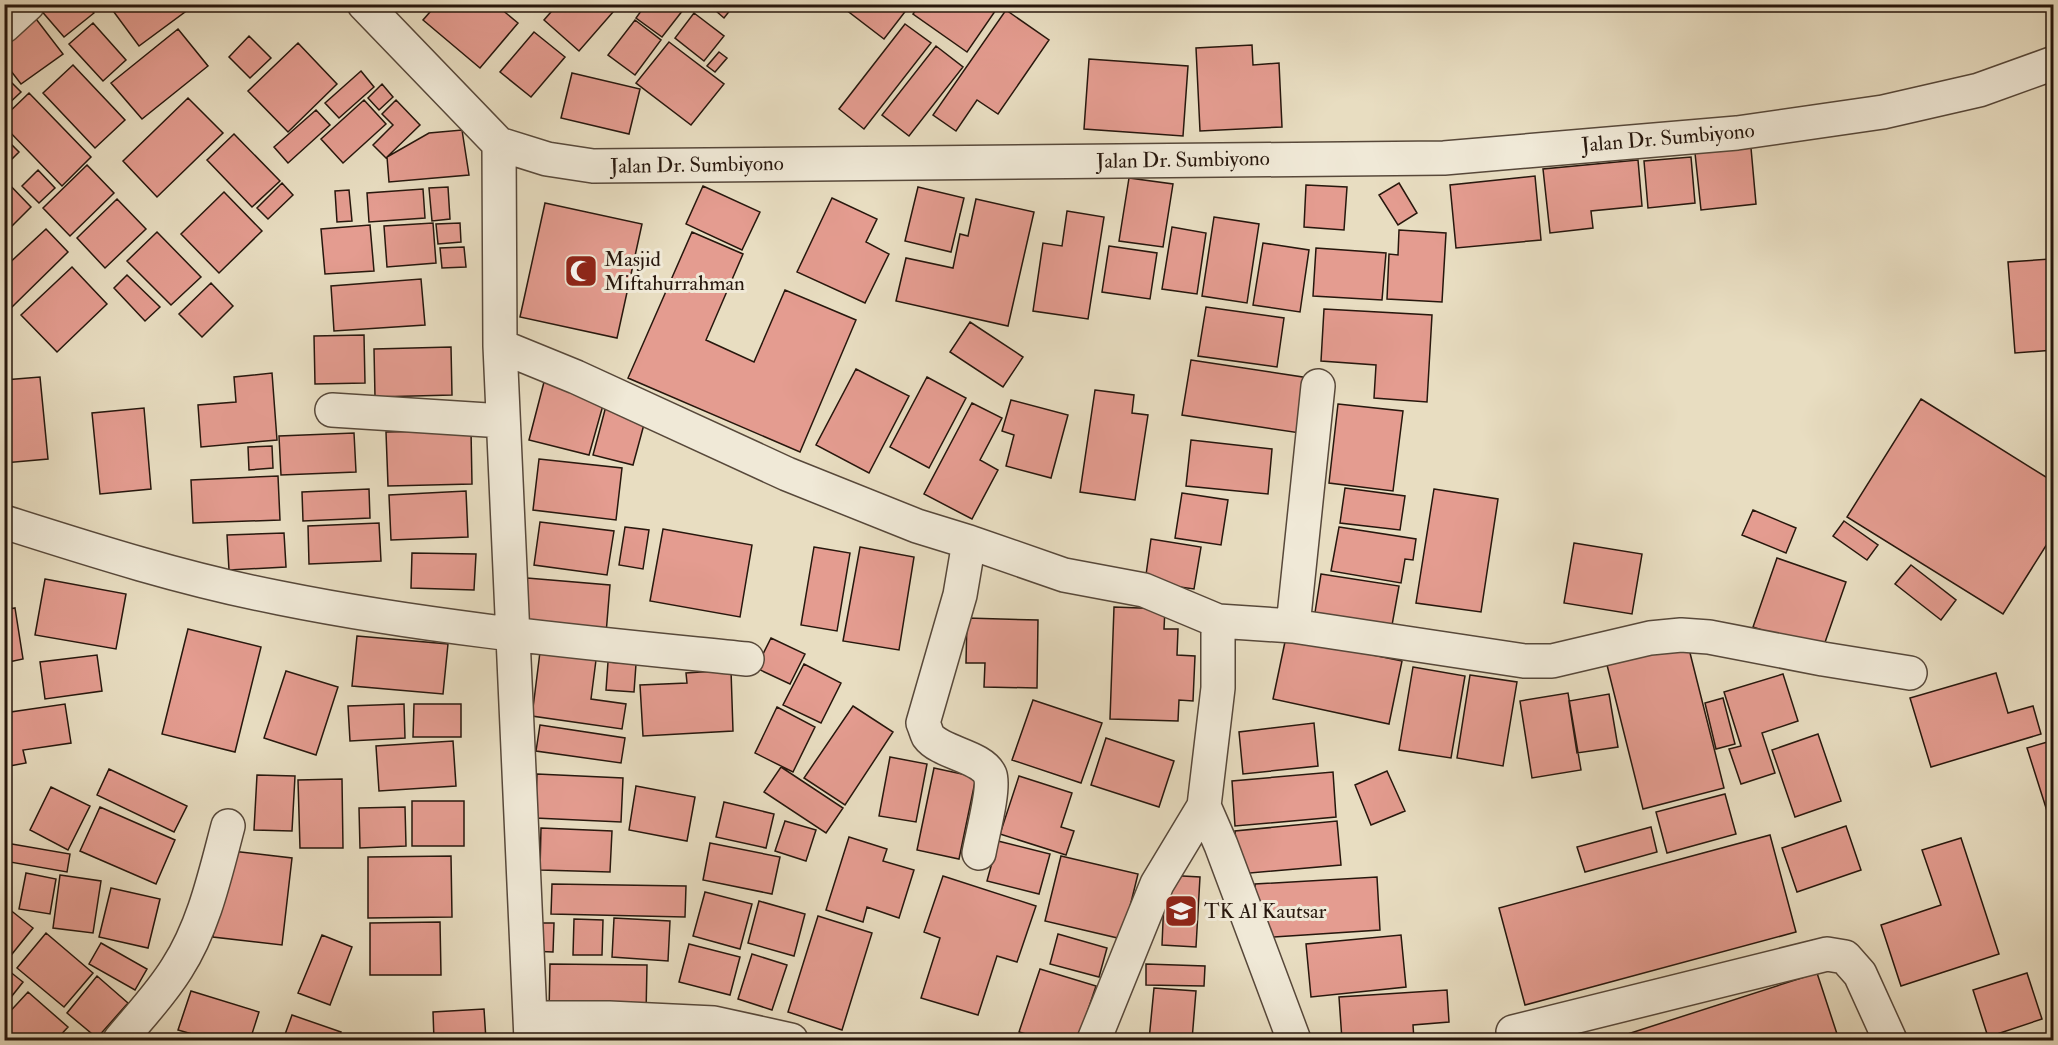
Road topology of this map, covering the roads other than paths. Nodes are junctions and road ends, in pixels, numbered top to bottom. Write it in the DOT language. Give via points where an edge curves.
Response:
graph roads {
  1 [pos="28,4"];
  2 [pos="364,4"];
  3 [pos="4,26"];
  4 [pos="2054,63"];
  5 [pos="499,144"];
  6 [pos="500,346"];
  7 [pos="1318,386"];
  8 [pos="333,410"];
  9 [pos="503,421"];
  10 [pos="4,522"];
  11 [pos="969,542"];
  12 [pos="1218,621"];
  13 [pos="1293,626"];
  14 [pos="513,636"];
  15 [pos="747,659"];
  16 [pos="1910,673"];
  17 [pos="1204,806"];
  18 [pos="228,826"];
  19 [pos="979,853"];
  20 [pos="531,1029"];
  21 [pos="1513,1032"];
  22 [pos="120,1041"];
  23 [pos="790,1041"];
  24 [pos="1094,1041"];
  25 [pos="1294,1041"];
  26 [pos="1890,1041"];
  1 -- 3 [label="street"];
  2 -- 5 [label="street, Jalan Dr. Sumbiyono"];
  4 -- 5 [label="street, Jalan Dr. Sumbiyono" via="1979,90 1883,112 1737,133 1444,158 593,166 548,159"];
  5 -- 6 [label="street"];
  6 -- 9 [label="street"];
  6 -- 11 [label="street" via="787,474 917,526"];
  7 -- 13 [label="street"];
  8 -- 9 [label="street"];
  9 -- 14 [label="street"];
  10 -- 14 [label="street" via="155,569 278,598"];
  11 -- 12 [label="street" via="1064,575 1144,590"];
  11 -- 19 [label="street" via="960,595 923,723 928,736 985,768 990,776"];
  12 -- 13 [label="street"];
  12 -- 17 [label="street" via="1218,688"];
  13 -- 16 [label="street" via="1524,661 1552,661 1650,638 1709,637"];
  14 -- 15 [label="street"];
  14 -- 20 [label="street"];
  17 -- 24 [label="street" via="1157,884"];
  17 -- 25 [label="street"];
  18 -- 22 [label="street" via="194,937 176,970"];
  20 -- 23 [label="street" via="609,1018 714,1023"];
  21 -- 26 [label="street" via="1827,954 1845,957 1860,974"];
}
